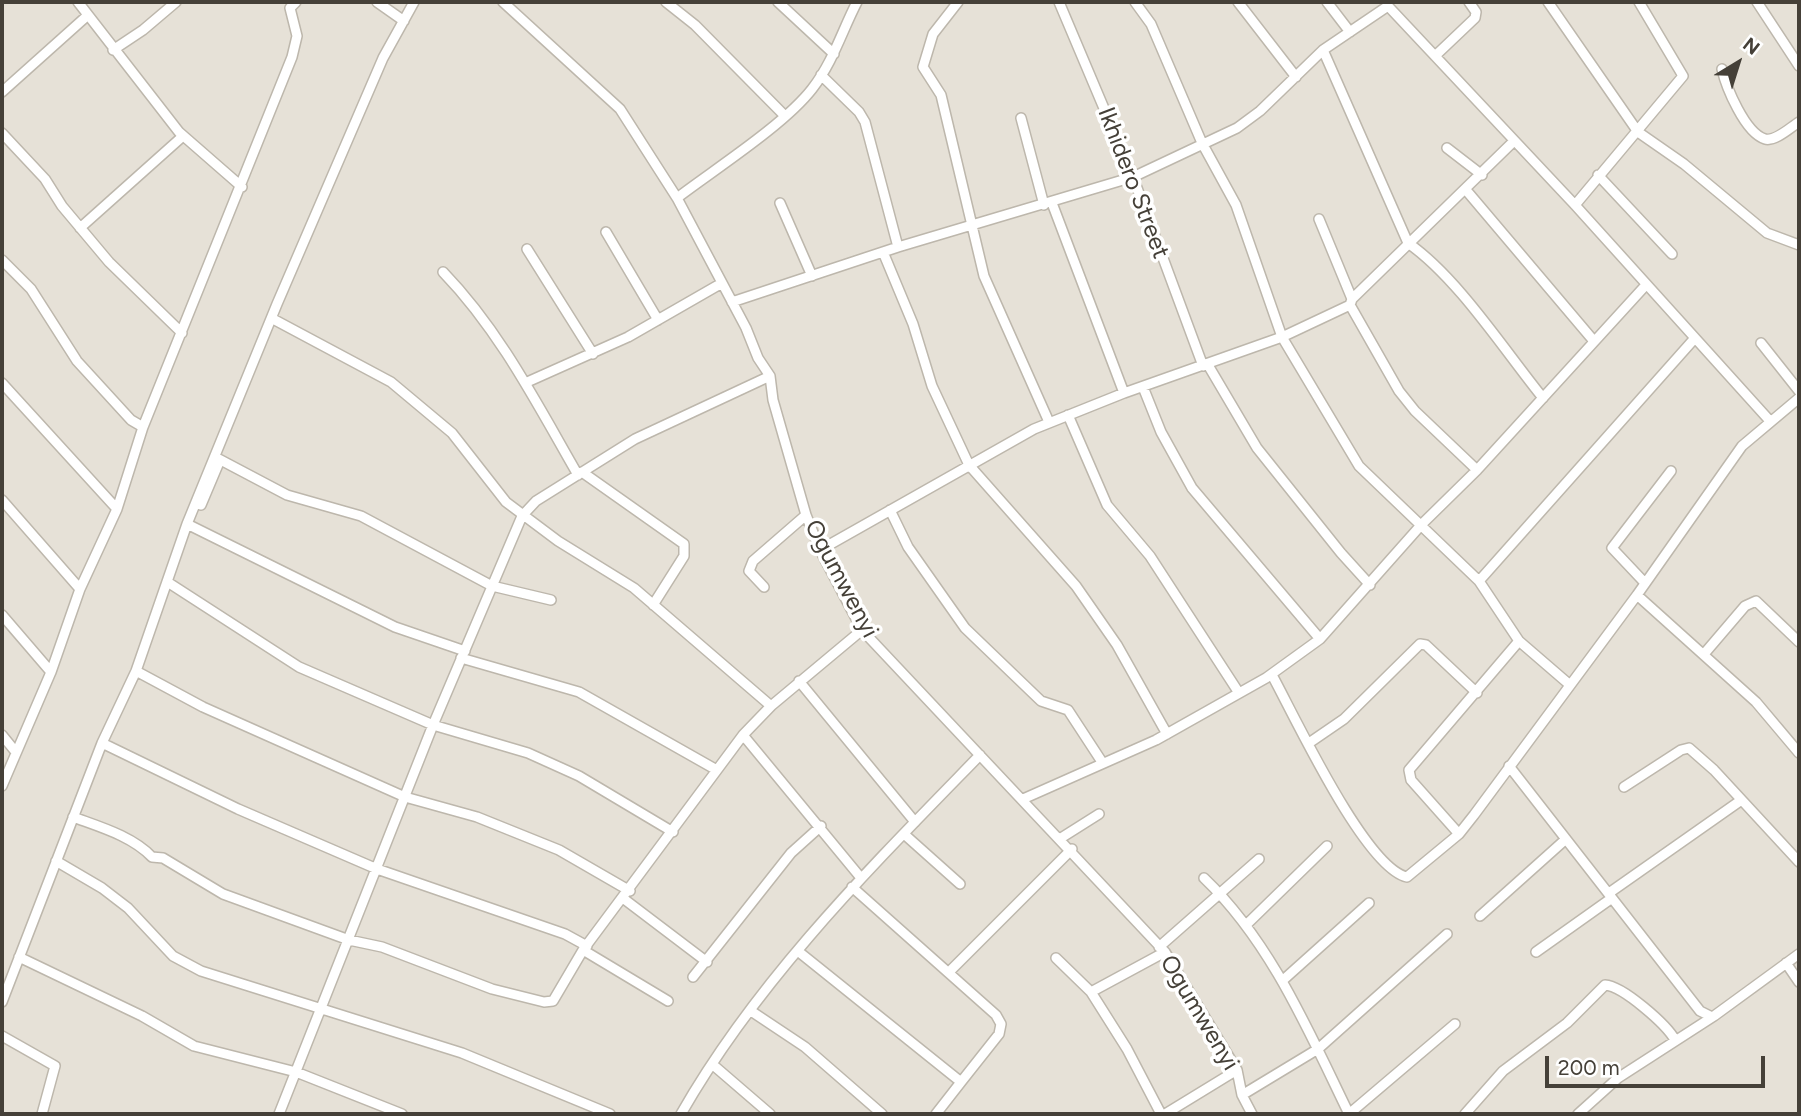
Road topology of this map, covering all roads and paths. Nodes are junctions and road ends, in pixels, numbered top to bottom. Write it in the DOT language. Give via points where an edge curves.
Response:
graph roads {
  1 [pos="78,2"];
  2 [pos="176,2"];
  3 [pos="296,2"];
  4 [pos="377,2"];
  5 [pos="414,2"];
  6 [pos="503,2"];
  7 [pos="666,2"];
  8 [pos="778,2"];
  9 [pos="857,2"];
  10 [pos="958,2"];
  11 [pos="1059,2"];
  12 [pos="1135,2"];
  13 [pos="1238,2"];
  14 [pos="1327,2"];
  15 [pos="1469,2"];
  16 [pos="1548,2"];
  17 [pos="1639,2"];
  18 [pos="1757,2"];
  19 [pos="1390,4"];
  20 [pos="88,15"];
  21 [pos="404,21"];
  22 [pos="1350,32"];
  23 [pos="113,50"];
  24 [pos="1323,50"];
  25 [pos="834,54"];
  26 [pos="1435,56"];
  27 [pos="1799,66"];
  28 [pos="1722,69"];
  29 [pos="821,75"];
  30 [pos="1296,77"];
  31 [pos="2,92"];
  32 [pos="784,116"];
  33 [pos="1021,118"];
  34 [pos="1799,122"];
  35 [pos="1638,132"];
  36 [pos="2,133"];
  37 [pos="183,136"];
  38 [pos="1514,142"];
  39 [pos="1202,143"];
  40 [pos="1447,148"];
  41 [pos="1482,175"];
  42 [pos="1598,175"];
  43 [pos="1133,177"];
  44 [pos="242,187"];
  45 [pos="1466,190"];
  46 [pos="677,198"];
  47 [pos="780,203"];
  48 [pos="1048,204"];
  49 [pos="1575,205"];
  50 [pos="1319,219"];
  51 [pos="970,225"];
  52 [pos="80,228"];
  53 [pos="606,232"];
  54 [pos="1408,243"];
  55 [pos="1799,245"];
  56 [pos="898,247"];
  57 [pos="527,249"];
  58 [pos="883,252"];
  59 [pos="1672,254"];
  60 [pos="2,260"];
  61 [pos="443,272"];
  62 [pos="812,276"];
  63 [pos="722,283"];
  64 [pos="1645,286"];
  65 [pos="732,302"];
  66 [pos="1351,302"];
  67 [pos="273,319"];
  68 [pos="658,320"];
  69 [pos="182,333"];
  70 [pos="1282,337"];
  71 [pos="1695,338"];
  72 [pos="1593,340"];
  73 [pos="1761,343"];
  74 [pos="593,354"];
  75 [pos="1205,365"];
  76 [pos="770,376"];
  77 [pos="2,383"];
  78 [pos="525,383"];
  79 [pos="1143,387"];
  80 [pos="1799,391"];
  81 [pos="1124,393"];
  82 [pos="1543,398"];
  83 [pos="1799,398"];
  84 [pos="1068,415"];
  85 [pos="1770,421"];
  86 [pos="1049,422"];
  87 [pos="143,427"];
  88 [pos="218,459"];
  89 [pos="969,466"];
  90 [pos="1476,470"];
  91 [pos="1671,471"];
  92 [pos="580,474"];
  93 [pos="2,500"];
  94 [pos="117,509"];
  95 [pos="890,510"];
  96 [pos="806,515"];
  97 [pos="523,516"];
  98 [pos="1422,524"];
  99 [pos="190,525"];
  100 [pos="820,550"];
  101 [pos="1479,582"];
  102 [pos="169,583"];
  103 [pos="1645,583"];
  104 [pos="1370,585"];
  105 [pos="492,586"];
  106 [pos="764,587"];
  107 [pos="80,589"];
  108 [pos="1637,595"];
  109 [pos="551,600"];
  110 [pos="653,605"];
  111 [pos="2,615"];
  112 [pos="862,630"];
  113 [pos="1320,639"];
  114 [pos="1519,641"];
  115 [pos="1799,642"];
  116 [pos="463,654"];
  117 [pos="1704,654"];
  118 [pos="136,671"];
  119 [pos="51,672"];
  120 [pos="1272,675"];
  121 [pos="799,681"];
  122 [pos="1570,685"];
  123 [pos="1477,693"];
  124 [pos="1239,694"];
  125 [pos="771,706"];
  126 [pos="433,725"];
  127 [pos="743,734"];
  128 [pos="1167,734"];
  129 [pos="2,735"];
  130 [pos="102,743"];
  131 [pos="1309,743"];
  132 [pos="15,751"];
  133 [pos="1799,753"];
  134 [pos="980,755"];
  135 [pos="1102,762"];
  136 [pos="1508,765"];
  137 [pos="715,769"];
  138 [pos="2,786"];
  139 [pos="1625,787"];
  140 [pos="405,797"];
  141 [pos="1023,799"];
  142 [pos="1740,801"];
  143 [pos="1099,814"];
  144 [pos="74,817"];
  145 [pos="915,822"];
  146 [pos="821,826"];
  147 [pos="673,832"];
  148 [pos="904,834"];
  149 [pos="1459,834"];
  150 [pos="1061,838"];
  151 [pos="1566,839"];
  152 [pos="1327,846"];
  153 [pos="1072,849"];
  154 [pos="1259,859"];
  155 [pos="56,861"];
  156 [pos="1799,862"];
  157 [pos="377,869"];
  158 [pos="861,878"];
  159 [pos="1204,878"];
  160 [pos="960,884"];
  161 [pos="852,887"];
  162 [pos="630,891"];
  163 [pos="1221,894"];
  164 [pos="1611,895"];
  165 [pos="624,899"];
  166 [pos="1369,903"];
  167 [pos="1480,916"];
  168 [pos="1246,925"];
  169 [pos="1447,934"];
  170 [pos="349,940"];
  171 [pos="585,948"];
  172 [pos="1162,949"];
  173 [pos="799,952"];
  174 [pos="1536,952"];
  175 [pos="1799,954"];
  176 [pos="19,957"];
  177 [pos="1056,958"];
  178 [pos="706,962"];
  179 [pos="1786,963"];
  180 [pos="950,971"];
  181 [pos="694,977"];
  182 [pos="1282,981"];
  183 [pos="1799,982"];
  184 [pos="1091,992"];
  185 [pos="2,1002"];
  186 [pos="668,1002"];
  187 [pos="321,1009"];
  188 [pos="751,1011"];
  189 [pos="1710,1016"];
  190 [pos="1455,1024"];
  191 [pos="2,1036"];
  192 [pos="1675,1041"];
  193 [pos="1318,1049"];
  194 [pos="712,1064"];
  195 [pos="1237,1070"];
  196 [pos="296,1072"];
  197 [pos="961,1082"];
  198 [pos="1242,1095"];
  199 [pos="43,1114"];
  200 [pos="279,1114"];
  201 [pos="402,1114"];
  202 [pos="610,1114"];
  203 [pos="681,1114"];
  204 [pos="770,1114"];
  205 [pos="882,1114"];
  206 [pos="936,1114"];
  207 [pos="1163,1114"];
  208 [pos="1252,1114"];
  209 [pos="1349,1114"];
  210 [pos="1465,1114"];
  211 [pos="1578,1114"];
  1 -- 20 [label="street"];
  2 -- 23 [label="street"];
  3 -- 44 [label="street" via="290,8 297,36 292,57"];
  4 -- 21 [label="street"];
  5 -- 21 [label="street"];
  6 -- 46 [label="street, Ogumwenyi" via="620,109"];
  7 -- 32 [label="street" via="695,25"];
  8 -- 25 [label="street"];
  9 -- 25 [label="street"];
  10 -- 51 [label="street" via="933,34 923,67 941,94"];
  11 -- 43 [label="street, Ikhidero Street"];
  12 -- 39 [label="street" via="1151,24"];
  13 -- 30 [label="street"];
  14 -- 22 [label="street"];
  15 -- 26 [label="street" via="1475,18"];
  16 -- 35 [label="street"];
  17 -- 35 [label="street" via="1683,76"];
  18 -- 27 [label="street"];
  19 -- 22 [label="street"];
  19 -- 26 [label="street"];
  20 -- 23 [label="street"];
  20 -- 31 [label="street"];
  21 -- 67 [label="street" via="383,58"];
  22 -- 24 [label="street"];
  23 -- 37 [label="street"];
  24 -- 30 [label="street"];
  24 -- 54 [label="street"];
  25 -- 29 [label="street"];
  26 -- 38 [label="street"];
  28 -- 34 [label="street" via="1735,105 1756,133 1773,138"];
  29 -- 32 [label="street"];
  29 -- 56 [label="street" via="865,122"];
  30 -- 39 [label="street" via="1237,128"];
  32 -- 46 [label="street"];
  33 -- 48 [label="street"];
  35 -- 42 [label="street"];
  35 -- 55 [label="street" via="1767,233"];
  36 -- 52 [label="street" via="45,179"];
  37 -- 44 [label="street"];
  37 -- 52 [label="street"];
  38 -- 41 [label="street"];
  38 -- 49 [label="street"];
  39 -- 43 [label="street"];
  39 -- 70 [label="street" via="1236,205"];
  40 -- 41 [label="street"];
  41 -- 45 [label="street"];
  42 -- 49 [label="street"];
  42 -- 59 [label="street"];
  43 -- 48 [label="street"];
  43 -- 75 [label="street, Ikhidero Street"];
  44 -- 69 [label="street"];
  45 -- 54 [label="street"];
  45 -- 72 [label="street"];
  46 -- 63 [label="street, Ogumwenyi"];
  47 -- 62 [label="street"];
  48 -- 51 [label="street"];
  48 -- 81 [label="street"];
  49 -- 64 [label="street"];
  50 -- 66 [label="street"];
  51 -- 56 [label="street"];
  51 -- 86 [label="street" via="984,276"];
  52 -- 69 [label="street"];
  53 -- 68 [label="street"];
  54 -- 66 [label="street"];
  54 -- 82 [label="street" via="1447,278"];
  56 -- 58 [label="street"];
  57 -- 74 [label="street"];
  58 -- 62 [label="street"];
  58 -- 89 [label="street" via="932,386"];
  60 -- 87 [label="street" via="32,289 77,361 131,420"];
  61 -- 78 [label="street" via="465,294"];
  62 -- 65 [label="street"];
  63 -- 65 [label="street, Ogumwenyi"];
  63 -- 68 [label="street"];
  64 -- 71 [label="street"];
  64 -- 72 [label="street"];
  65 -- 76 [label="street, Ogumwenyi"];
  66 -- 70 [label="street"];
  66 -- 90 [label="street" via="1399,391"];
  67 -- 88 [label="street"];
  67 -- 97 [label="street" via="391,382 452,433 506,502"];
  68 -- 74 [label="street"];
  69 -- 87 [label="street"];
  70 -- 75 [label="street"];
  70 -- 98 [label="street" via="1359,466"];
  71 -- 85 [label="street"];
  71 -- 101 [label="street"];
  72 -- 82 [label="street"];
  73 -- 80 [label="street"];
  74 -- 78 [label="street"];
  75 -- 79 [label="street"];
  75 -- 104 [label="street, Ikhidero Street" via="1257,448"];
  76 -- 92 [label="street" via="635,439"];
  76 -- 96 [label="street, Ogumwenyi"];
  77 -- 94 [label="street"];
  78 -- 92 [label="street"];
  79 -- 81 [label="street"];
  79 -- 113 [label="street" via="1192,488"];
  81 -- 84 [label="street"];
  82 -- 90 [label="street"];
  83 -- 85 [label="street"];
  84 -- 86 [label="street"];
  84 -- 124 [label="street" via="1107,505 1150,556"];
  85 -- 103 [label="street" via="1742,446"];
  86 -- 89 [label="street"];
  87 -- 94 [label="street"];
  88 -- 99 [label="street"];
  88 -- 105 [label="street" via="287,495 372,521"];
  89 -- 95 [label="street"];
  89 -- 128 [label="street" via="1076,586 1117,645"];
  90 -- 98 [label="street"];
  91 -- 103 [label="street" via="1612,548"];
  92 -- 97 [label="street" via="536,501"];
  92 -- 110 [label="street" via="684,544 684,556"];
  93 -- 107 [label="street"];
  94 -- 107 [label="street"];
  95 -- 100 [label="street"];
  95 -- 135 [label="street" via="908,547 965,628 1041,701 1068,710"];
  96 -- 100 [label="street, Ogumwenyi"];
  96 -- 106 [label="street" via="753,561 750,571"];
  97 -- 105 [label="street"];
  97 -- 110 [label="street" via="618,576"];
  98 -- 101 [label="street"];
  98 -- 104 [label="street"];
  99 -- 102 [label="street"];
  99 -- 116 [label="street" via="395,627"];
  100 -- 112 [label="street, Ogumwenyi"];
  101 -- 114 [label="street"];
  102 -- 118 [label="street"];
  102 -- 126 [label="street" via="299,667"];
  103 -- 108 [label="street"];
  104 -- 113 [label="street"];
  105 -- 109 [label="street"];
  105 -- 116 [label="street"];
  107 -- 119 [label="street"];
  108 -- 117 [label="street"];
  108 -- 122 [label="street"];
  110 -- 125 [label="street"];
  111 -- 119 [label="street"];
  112 -- 121 [label="street"];
  112 -- 134 [label="street, Ogumwenyi"];
  113 -- 120 [label="street"];
  114 -- 122 [label="street"];
  114 -- 123 [label="street"];
  115 -- 117 [label="street" via="1756,601 1745,606"];
  116 -- 126 [label="street"];
  116 -- 137 [label="street" via="579,692"];
  117 -- 133 [label="street" via="1756,702"];
  118 -- 130 [label="street"];
  118 -- 140 [label="street" via="203,707"];
  119 -- 132 [label="street"];
  120 -- 124 [label="street"];
  120 -- 131 [label="street"];
  121 -- 125 [label="street"];
  121 -- 145 [label="street"];
  122 -- 136 [label="street"];
  123 -- 131 [label="street" via="1420,644 1344,719"];
  123 -- 149 [label="street" via="1409,770 1411,780"];
  124 -- 128 [label="street"];
  125 -- 127 [label="street"];
  126 -- 140 [label="street"];
  126 -- 147 [label="street" via="528,753 579,776"];
  127 -- 137 [label="street"];
  127 -- 146 [label="street"];
  128 -- 135 [label="street"];
  129 -- 132 [label="street"];
  130 -- 144 [label="street"];
  130 -- 157 [label="street"];
  131 -- 149 [label="street" via="1345,810 1385,864 1403,876 1413,874"];
  132 -- 138 [label="street"];
  134 -- 141 [label="street, Ogumwenyi"];
  134 -- 145 [label="street"];
  135 -- 141 [label="street"];
  136 -- 149 [label="street"];
  136 -- 151 [label="street"];
  137 -- 147 [label="street"];
  139 -- 142 [label="street" via="1689,748"];
  140 -- 157 [label="street"];
  140 -- 162 [label="street" via="477,817 559,849"];
  141 -- 150 [label="street, Ogumwenyi"];
  142 -- 156 [label="street"];
  142 -- 164 [label="street"];
  143 -- 150 [label="street"];
  144 -- 155 [label="street"];
  144 -- 170 [label="street" via="143,847 152,857 163,858 223,894"];
  145 -- 148 [label="street"];
  146 -- 158 [label="street"];
  146 -- 178 [label="street" via="791,853"];
  147 -- 162 [label="street"];
  148 -- 158 [label="street"];
  148 -- 160 [label="street"];
  150 -- 153 [label="street, Ogumwenyi"];
  151 -- 164 [label="street"];
  151 -- 167 [label="street"];
  152 -- 168 [label="street"];
  153 -- 172 [label="street, Ogumwenyi"];
  153 -- 180 [label="street"];
  154 -- 163 [label="street"];
  155 -- 176 [label="street"];
  155 -- 187 [label="street" via="128,908 173,956"];
  157 -- 170 [label="street"];
  157 -- 171 [label="street" via="565,934"];
  158 -- 161 [label="street"];
  159 -- 163 [label="street"];
  161 -- 173 [label="street"];
  161 -- 180 [label="street"];
  162 -- 165 [label="street"];
  163 -- 168 [label="street"];
  163 -- 172 [label="street"];
  164 -- 174 [label="street"];
  164 -- 189 [label="street" via="1700,1011"];
  165 -- 171 [label="street"];
  165 -- 178 [label="street"];
  166 -- 182 [label="street"];
  168 -- 182 [label="street"];
  169 -- 193 [label="street"];
  170 -- 171 [label="street" via="544,1002 553,1001"];
  170 -- 187 [label="street"];
  171 -- 186 [label="street"];
  172 -- 184 [label="street"];
  172 -- 195 [label="street, Ogumwenyi"];
  173 -- 188 [label="street"];
  173 -- 197 [label="street"];
  175 -- 179 [label="street"];
  176 -- 185 [label="street"];
  176 -- 196 [label="street" via="194,1046"];
  177 -- 184 [label="street"];
  178 -- 181 [label="street"];
  179 -- 183 [label="street"];
  179 -- 189 [label="street"];
  180 -- 197 [label="street" via="1001,1024 999,1034"];
  182 -- 193 [label="street"];
  184 -- 207 [label="street"];
  187 -- 196 [label="street"];
  187 -- 202 [label="street" via="462,1053"];
  188 -- 194 [label="street"];
  188 -- 205 [label="street" via="805,1047"];
  189 -- 192 [label="street"];
  190 -- 209 [label="street"];
  191 -- 199 [label="street" via="55,1066"];
  192 -- 210 [label="street" via="1667,1027 1616,988 1605,985 1567,1023 1503,1071"];
  192 -- 211 [label="street" via="1618,1078"];
  193 -- 198 [label="street"];
  193 -- 209 [label="street"];
  194 -- 203 [label="street"];
  194 -- 204 [label="street"];
  195 -- 198 [label="street, Ogumwenyi"];
  195 -- 207 [label="street"];
  196 -- 200 [label="street"];
  196 -- 201 [label="street"];
  197 -- 206 [label="street"];
  198 -- 208 [label="street, Ogumwenyi"];
}
